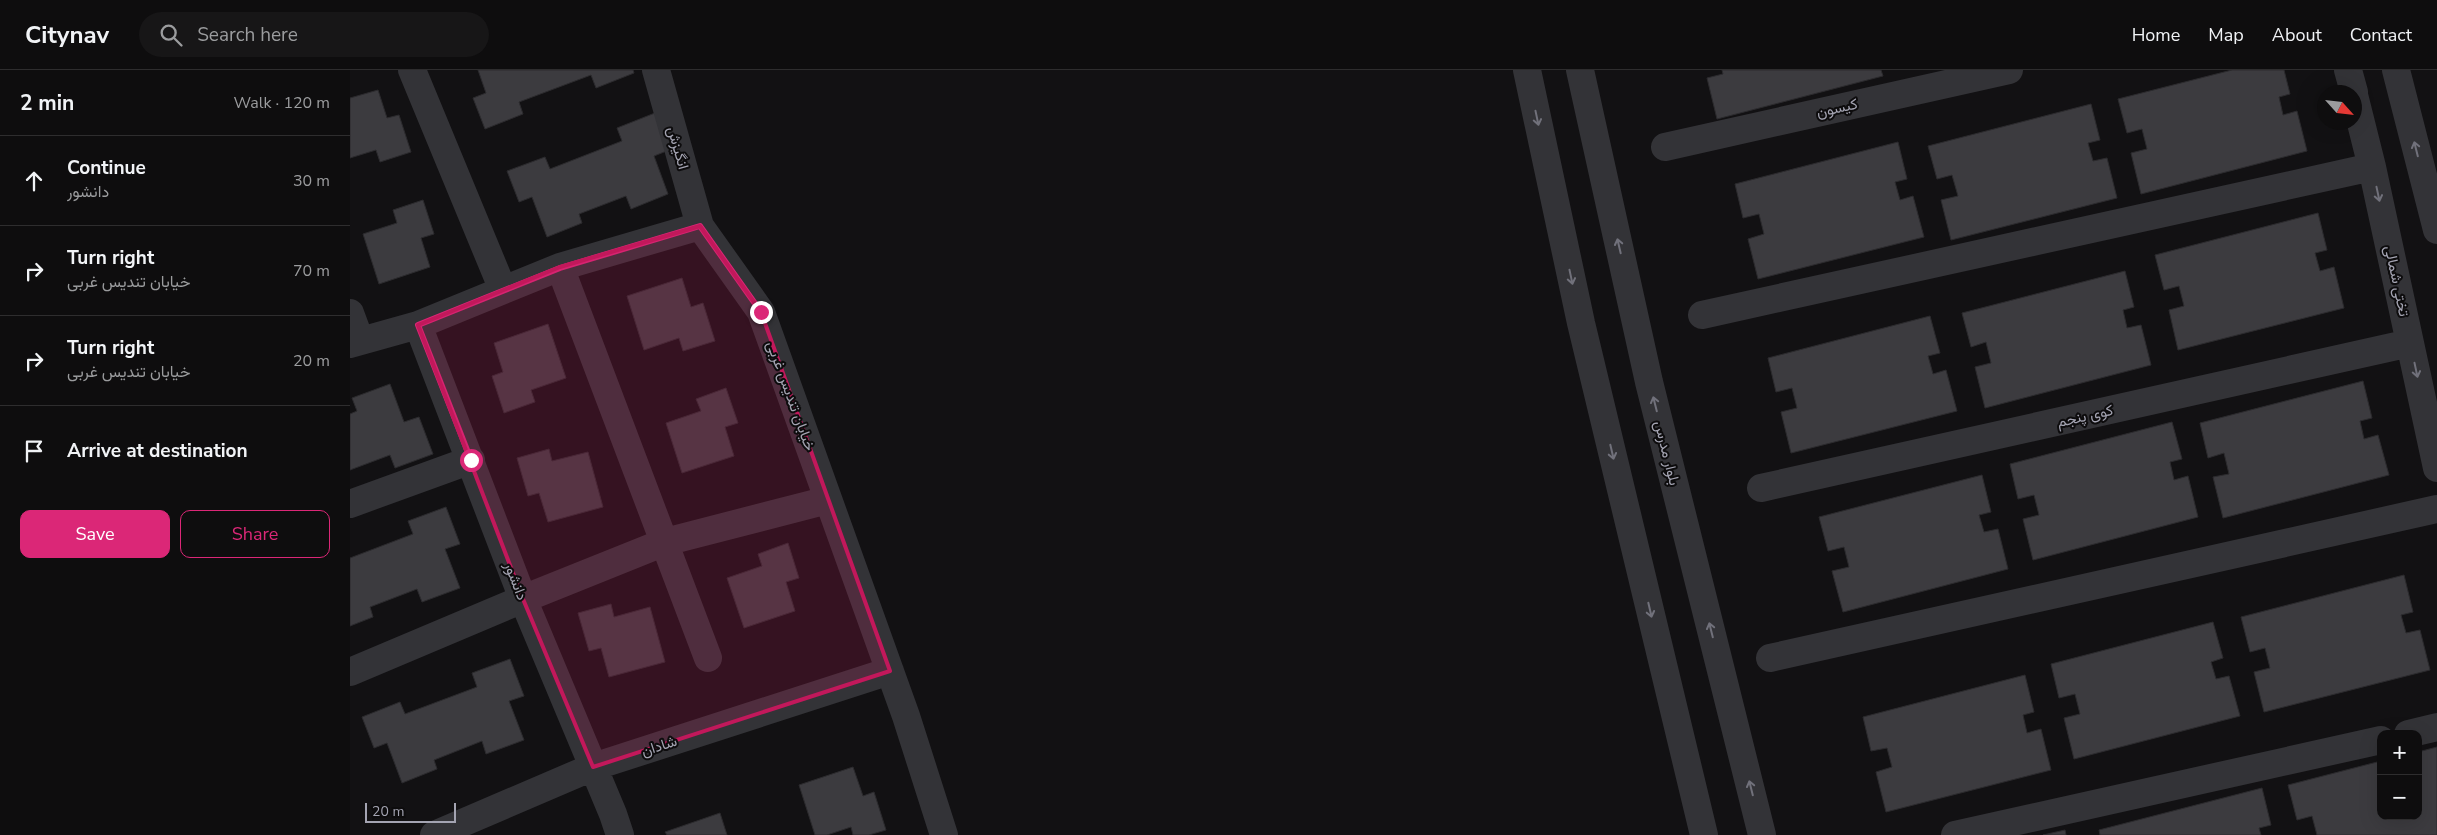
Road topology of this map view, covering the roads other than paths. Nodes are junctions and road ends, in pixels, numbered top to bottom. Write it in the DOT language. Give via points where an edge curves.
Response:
graph roads {
  1 [pos="412,70"];
  2 [pos="656,70"];
  3 [pos="1527,70"];
  4 [pos="1580,70"];
  5 [pos="2009,70"];
  6 [pos="2348,70"];
  7 [pos="2396,70"];
  8 [pos="2352,85"];
  9 [pos="2362,126"];
  10 [pos="1665,147"];
  11 [pos="2372,167"];
  12 [pos="700,226"];
  13 [pos="2437,230"];
  14 [pos="560,268"];
  15 [pos="503,290"];
  16 [pos="350,313"];
  17 [pos="1702,315"];
  18 [pos="418,325"];
  19 [pos="355,342"];
  20 [pos="2410,343"];
  21 [pos="471,460"];
  22 [pos="2437,468"];
  23 [pos="1760,488"];
  24 [pos="828,500"];
  25 [pos="350,504"];
  26 [pos="2437,509"];
  27 [pos="665,542"];
  28 [pos="523,599"];
  29 [pos="708,658"];
  30 [pos="1770,658"];
  31 [pos="890,671"];
  32 [pos="350,672"];
  33 [pos="2437,727"];
  34 [pos="2422,731"];
  35 [pos="2377,741"];
  36 [pos="594,767"];
  37 [pos="434,835"];
  38 [pos="620,835"];
  39 [pos="944,835"];
  40 [pos="1704,835"];
  41 [pos="1762,835"];
  42 [pos="1955,835"];
  1 -- 15 [label="street"];
  2 -- 12 [label="street, انگیزش"];
  3 -- 40 [label="street, one-way" via="1581,323"];
  41 -- 4 [label="street, بلوار مدرس, one-way" via="1649,382"];
  5 -- 10 [label="street, کیسون"];
  6 -- 8 [label="street, تختی شمالی"];
  13 -- 7 [label="street, one-way"];
  9 -- 11 [label="street, تختی شمالی"];
  11 -- 17 [label="street"];
  11 -- 20 [label="street, تختی شمالی, one-way"];
  12 -- 14 [label="street"];
  12 -- 24 [label="street, خیابان تندیس غربی" via="761,312"];
  14 -- 15 [label="street"];
  14 -- 27 [label="street"];
  15 -- 18 [label="street"];
  16 -- 19 [label="street"];
  18 -- 19 [label="street"];
  18 -- 21 [label="street, دانشور"];
  20 -- 22 [label="street, تختی شمالی, one-way"];
  20 -- 23 [label="street, کوی پنجم"];
  21 -- 25 [label="street"];
  21 -- 28 [label="street, دانشور"];
  24 -- 27 [label="street"];
  24 -- 31 [label="street, خیابان تندیس غربی"];
  26 -- 30 [label="street"];
  27 -- 28 [label="street"];
  27 -- 29 [label="street"];
  28 -- 32 [label="street"];
  28 -- 36 [label="street, دانشور"];
  31 -- 36 [label="street, شادان"];
  31 -- 39 [label="street, خیابان تندیس غربی"];
  33 -- 34 [label="street"];
  35 -- 42 [label="street"];
  36 -- 37 [label="street, شادان"];
  36 -- 38 [label="street, دانشور"];
}
